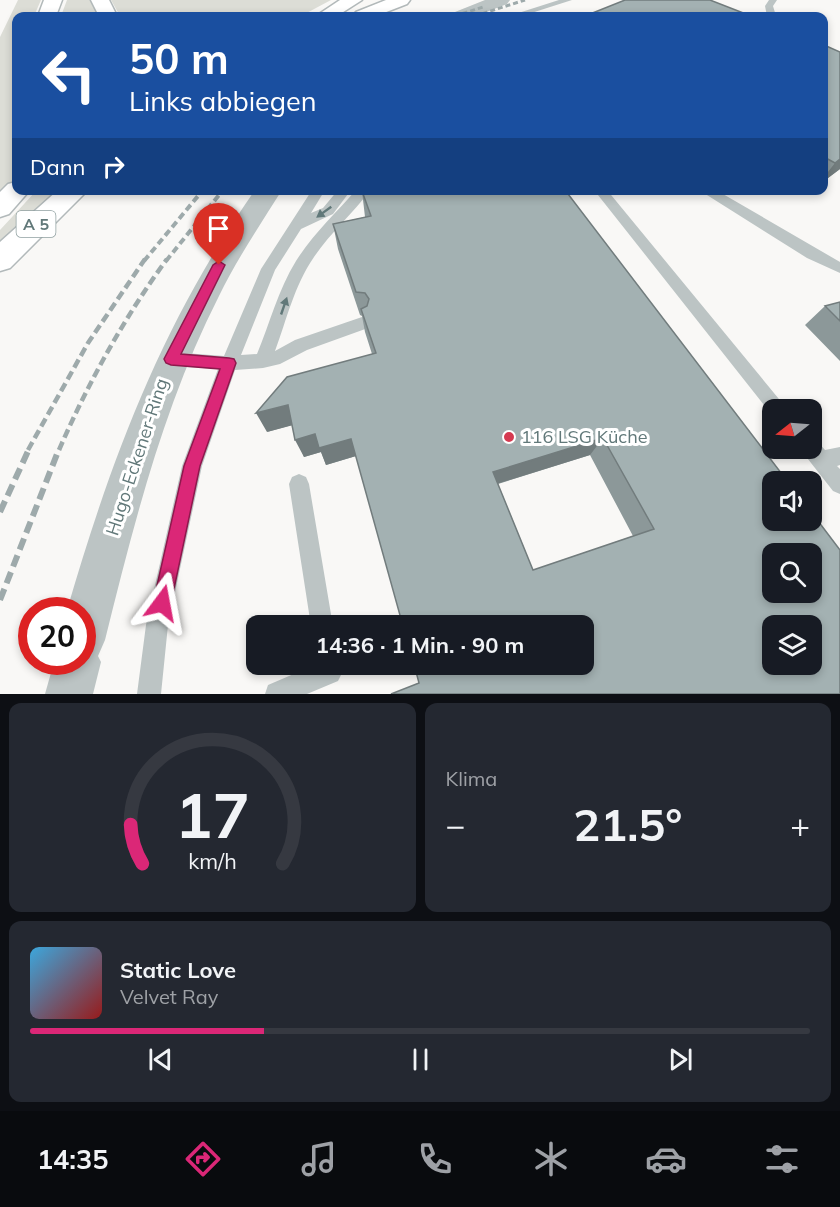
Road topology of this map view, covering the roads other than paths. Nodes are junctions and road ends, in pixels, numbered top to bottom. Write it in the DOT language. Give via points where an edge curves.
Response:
graph roads {
  1 [pos="353,0"];
  2 [pos="401,0"];
  3 [pos="501,0"];
  4 [pos="568,0"];
  5 [pos="332,12"];
  6 [pos="372,12"];
  7 [pos="472,12"];
  8 [pos="528,12"];
  9 [pos="12,195"];
  10 [pos="69,195"];
  11 [pos="266,195"];
  12 [pos="316,195"];
  13 [pos="341,195"];
  14 [pos="359,195"];
  15 [pos="604,195"];
  16 [pos="713,195"];
  17 [pos="0,208"];
  18 [pos="297,225"];
  19 [pos="0,260"];
  20 [pos="840,268"];
  21 [pos="362,323"];
  22 [pos="171,359"];
  23 [pos="263,361"];
  24 [pos="229,363"];
  25 [pos="770,399"];
  26 [pos="822,454"];
  27 [pos="840,456"];
  28 [pos="820,459"];
  29 [pos="299,484"];
  30 [pos="840,484"];
  31 [pos="94,597"];
  32 [pos="320,615"];
  33 [pos="74,675"];
  34 [pos="325,675"];
  35 [pos="69,694"];
  36 [pos="149,694"];
  37 [pos="278,694"];
  1 -- 5 [label="highway"];
  2 -- 6 [label="highway"];
  3 -- 7 [label="street"];
  4 -- 8 [label="lane"];
  9 -- 17 [label="highway"];
  10 -- 19 [label="highway, A 5"];
  11 -- 22 [label="street, Hugo-Eckener-Ring" via="219,265"];
  12 -- 18 [label="lane"];
  13 -- 18 [label="lane, one-way" via="328,211"];
  23 -- 14 [label="lane, one-way" via="302,264"];
  15 -- 25 [label="lane"];
  16 -- 20 [label="lane"];
  18 -- 24 [label="lane" via="268,269"];
  21 -- 23 [label="lane"];
  22 -- 24 [label="lane"];
  22 -- 31 [label="street, Hugo-Eckener-Ring" via="125,486"];
  23 -- 24 [label="lane"];
  24 -- 36 [label="lane" via="192,466 157,625"];
  26 -- 27 [label="lane"];
  28 -- 30 [label="lane"];
  29 -- 32 [label="lane"];
  33 -- 35 [label="street"];
  34 -- 37 [label="lane"];
}
